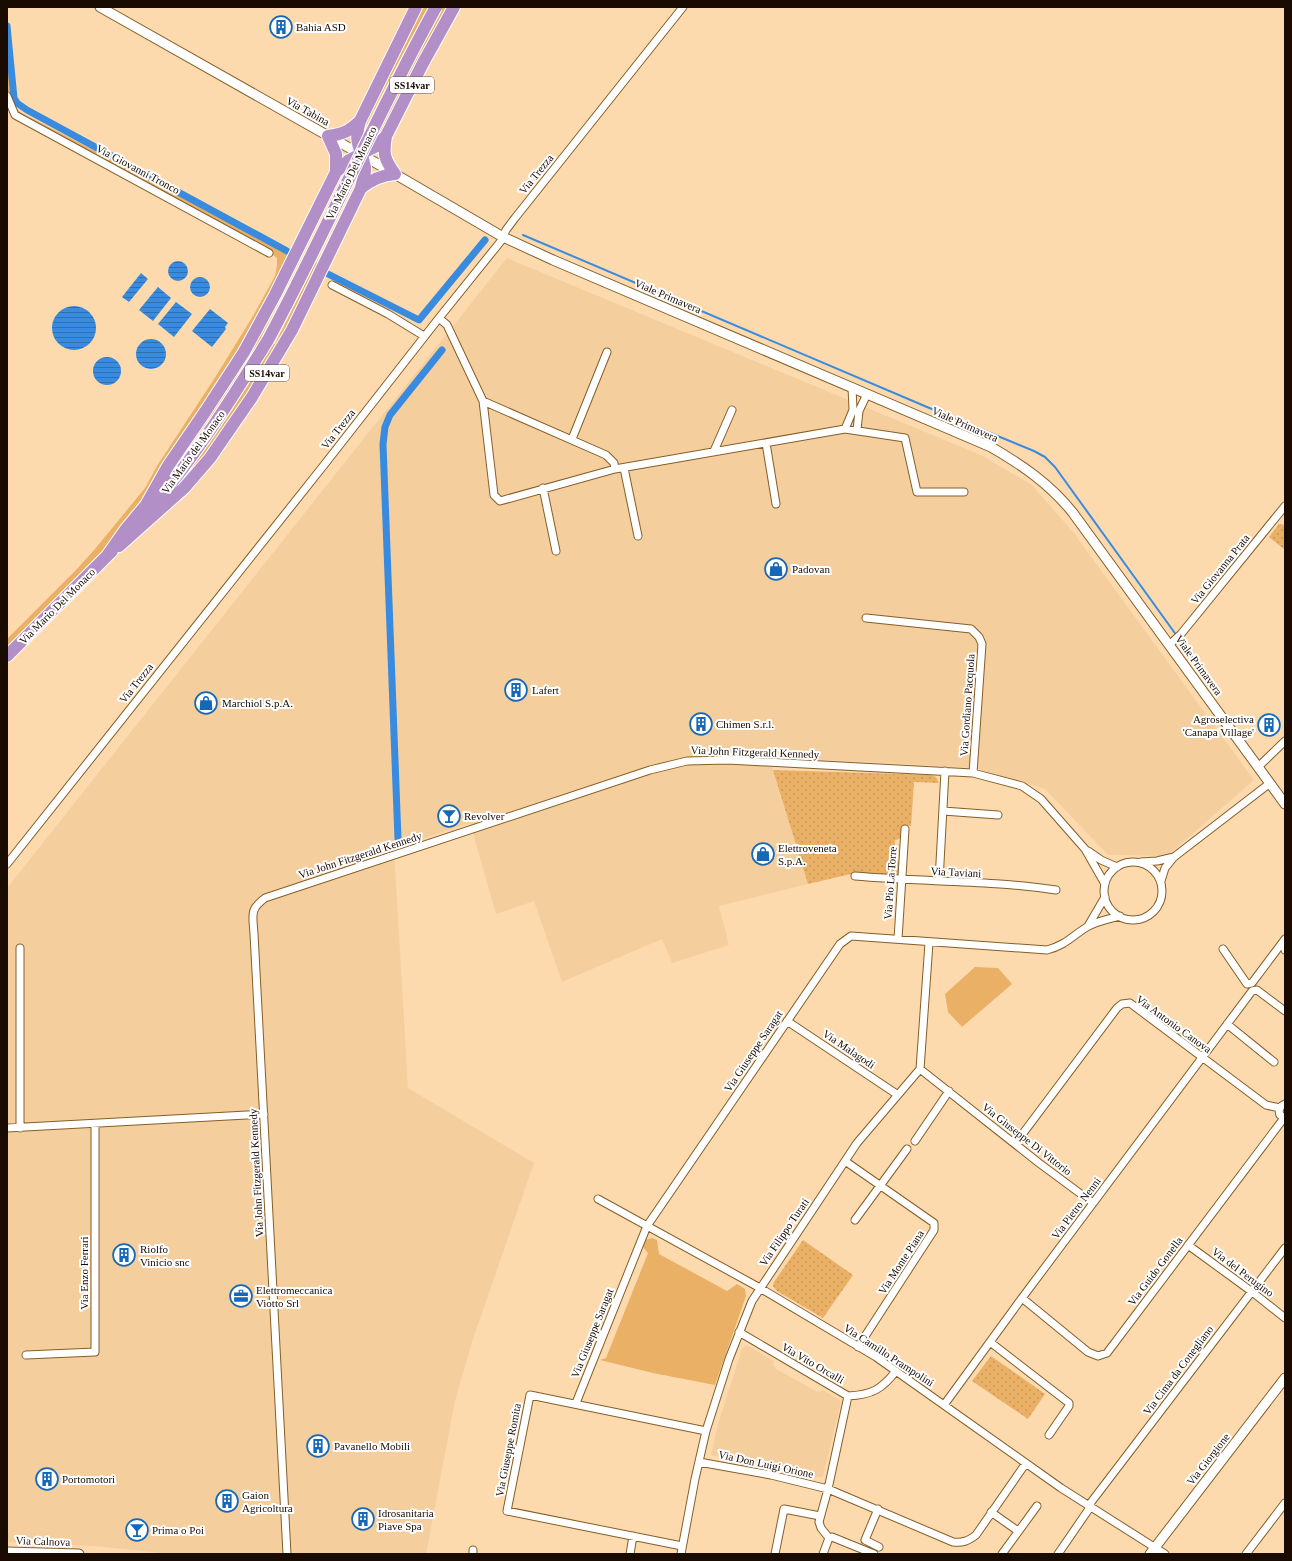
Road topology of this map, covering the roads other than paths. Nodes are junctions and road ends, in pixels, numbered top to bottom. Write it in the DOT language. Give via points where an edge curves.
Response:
graph roads {
  1 [pos="100,7"];
  2 [pos="416,7"];
  3 [pos="436,7"];
  4 [pos="454,7"];
  5 [pos="683,7"];
  6 [pos="7,96"];
  7 [pos="360,121"];
  8 [pos="328,136"];
  9 [pos="386,136"];
  10 [pos="360,154"];
  11 [pos="336,172"];
  12 [pos="395,174"];
  13 [pos="361,188"];
  14 [pos="503,237"];
  15 [pos="269,252"];
  16 [pos="332,285"];
  17 [pos="439,318"];
  18 [pos="424,336"];
  19 [pos="268,340"];
  20 [pos="607,352"];
  21 [pos="852,387"];
  22 [pos="867,394"];
  23 [pos="483,401"];
  24 [pos="732,410"];
  25 [pos="846,429"];
  26 [pos="857,430"];
  27 [pos="572,440"];
  28 [pos="766,443"];
  29 [pos="714,451"];
  30 [pos="624,468"];
  31 [pos="615,469"];
  32 [pos="543,488"];
  33 [pos="964,492"];
  34 [pos="776,504"];
  35 [pos="1285,506"];
  36 [pos="1282,516"];
  37 [pos="638,536"];
  38 [pos="556,551"];
  39 [pos="107,556"];
  40 [pos="866,618"];
  41 [pos="1171,644"];
  42 [pos="7,656"];
  43 [pos="1285,741"];
  44 [pos="1258,766"];
  45 [pos="945,771"];
  46 [pos="973,773"];
  47 [pos="1270,783"];
  48 [pos="1285,804"];
  49 [pos="943,811"];
  50 [pos="998,815"];
  51 [pos="905,829"];
  52 [pos="1085,848"];
  53 [pos="1174,856"];
  54 [pos="1138,862"];
  55 [pos="7,864"];
  56 [pos="1117,867"];
  57 [pos="855,876"];
  58 [pos="901,880"];
  59 [pos="939,881"];
  60 [pos="1160,881"];
  61 [pos="1105,884"];
  62 [pos="1056,890"];
  63 [pos="1105,897"];
  64 [pos="1120,916"];
  65 [pos="1088,926"];
  66 [pos="898,939"];
  67 [pos="1285,939"];
  68 [pos="929,943"];
  69 [pos="20,948"];
  70 [pos="1223,949"];
  71 [pos="1285,1011"];
  72 [pos="787,1021"];
  73 [pos="1227,1024"];
  74 [pos="1202,1057"];
  75 [pos="1274,1062"];
  76 [pos="920,1069"];
  77 [pos="949,1091"];
  78 [pos="898,1095"];
  79 [pos="1282,1106"];
  80 [pos="264,1114"];
  81 [pos="1284,1118"];
  82 [pos="95,1124"];
  83 [pos="7,1128"];
  84 [pos="20,1128"];
  85 [pos="915,1141"];
  86 [pos="1015,1144"];
  87 [pos="907,1149"];
  88 [pos="845,1161"];
  89 [pos="880,1185"];
  90 [pos="598,1200"];
  91 [pos="1093,1203"];
  92 [pos="855,1220"];
  93 [pos="647,1226"];
  94 [pos="1188,1245"];
  95 [pos="1285,1248"];
  96 [pos="760,1288"];
  97 [pos="1251,1291"];
  98 [pos="1022,1298"];
  99 [pos="1285,1318"];
  100 [pos="739,1332"];
  101 [pos="990,1342"];
  102 [pos="858,1346"];
  103 [pos="26,1355"];
  104 [pos="896,1371"];
  105 [pos="1285,1378"];
  106 [pos="848,1396"];
  107 [pos="576,1403"];
  108 [pos="944,1405"];
  109 [pos="706,1431"];
  110 [pos="1049,1435"];
  111 [pos="699,1462"];
  112 [pos="1026,1463"];
  113 [pos="828,1488"];
  114 [pos="1285,1503"];
  115 [pos="1037,1506"];
  116 [pos="1090,1506"];
  117 [pos="878,1509"];
  118 [pos="991,1512"];
  119 [pos="819,1519"];
  120 [pos="1018,1531"];
  121 [pos="634,1536"];
  122 [pos="829,1538"];
  123 [pos="682,1546"];
  124 [pos="879,1547"];
  125 [pos="1153,1551"];
  126 [pos="7,1552"];
  127 [pos="79,1554"];
  128 [pos="287,1554"];
  129 [pos="630,1554"];
  130 [pos="681,1554"];
  131 [pos="775,1554"];
  132 [pos="823,1554"];
  133 [pos="874,1554"];
  134 [pos="1002,1554"];
  135 [pos="1058,1554"];
  136 [pos="1165,1554"];
  137 [pos="1246,1554"];
  1 -- 8 [label="main road, Via Tabina"];
  2 -- 7 [label="highway, SS14var"];
  3 -- 19 [label="highway, Via Mario Del Monaco, bridge"];
  4 -- 9 [label="highway, SS14var"];
  5 -- 14 [label="street, Via Trezza" via="515,218"];
  6 -- 15 [label="street, Via Giovanni Tronco" via="15,115"];
  7 -- 8 [label="highway, SS14var" via="348,131"];
  7 -- 10 [label="highway, SS14var" via="357,139"];
  8 -- 10 [label="main road, Via Tabina"];
  8 -- 11 [label="highway, SS14var" via="336,154"];
  9 -- 10 [label="highway, SS14var" via="376,147"];
  9 -- 12 [label="highway, SS14var" via="385,160"];
  10 -- 11 [label="highway, SS14var"];
  10 -- 12 [label="main road, Via Tabina"];
  10 -- 13 [label="highway, SS14var" via="365,167"];
  11 -- 39 [label="highway, SS14var" via="247,346 168,466 146,505"];
  12 -- 13 [label="highway" via="370,181"];
  12 -- 14 [label="main road, Via Tabina"];
  13 -- 39 [label="highway, SS14var" via="292,330 226,436 184,488"];
  14 -- 17 [label="street, Via Trezza"];
  14 -- 21 [label="main road, Viale Primavera"];
  16 -- 18 [label="street"];
  17 -- 18 [label="street, Via Trezza"];
  17 -- 23 [label="street" via="447,325"];
  18 -- 55 [label="street, Via Trezza"];
  19 -- 39 [label="highway, Via Mario del Monaco" via="198,449 152,507"];
  20 -- 27 [label="street"];
  21 -- 22 [label="main road, Viale Primavera"];
  21 -- 25 [label="street" via="853,410"];
  22 -- 26 [label="street" via="859,411"];
  22 -- 41 [label="main road, Viale Primavera" via="991,447 1025,467 1049,487 1073,513"];
  23 -- 27 [label="street"];
  23 -- 32 [label="street" via="494,496 500,501"];
  24 -- 29 [label="street"];
  25 -- 26 [label="street"];
  25 -- 28 [label="street"];
  26 -- 33 [label="street" via="906,438 917,492"];
  27 -- 31 [label="street" via="606,455 614,463"];
  28 -- 29 [label="street"];
  28 -- 34 [label="street"];
  29 -- 30 [label="street"];
  30 -- 31 [label="street"];
  30 -- 37 [label="street"];
  31 -- 32 [label="street"];
  32 -- 38 [label="street"];
  35 -- 36 [label="street, Via Giovanna Prata"];
  36 -- 41 [label="street, Via Giovanna Prata"];
  39 -- 42 [label="highway, Via Mario Del Monaco"];
  40 -- 46 [label="street, Via Gordiano Pacquola" via="971,630 979,636 982,644"];
  41 -- 44 [label="main road, Viale Primavera"];
  43 -- 44 [label="street"];
  44 -- 47 [label="main road, Viale Primavera"];
  45 -- 46 [label="street, Via John Fitzgerald Kennedy"];
  45 -- 49 [label="street"];
  45 -- 80 [label="street, Via John Fitzgerald Kennedy" via="687,761 650,770 265,898 256,904 253,910"];
  46 -- 52 [label="street, Via John Fitzgerald Kennedy" via="1022,786 1041,798"];
  47 -- 48 [label="main road, Viale Primavera"];
  47 -- 53 [label="street"];
  49 -- 50 [label="street"];
  49 -- 59 [label="street"];
  51 -- 58 [label="street, Via Pio La Torre"];
  52 -- 56 [label="street, Via John Fitzgerald Kennedy" via="1101,860"];
  52 -- 61 [label="street, Via John Fitzgerald Kennedy"];
  53 -- 54 [label="street" via="1157,861"];
  53 -- 60 [label="street"];
  54 -- 56 [label="street"];
  54 -- 60 [label="street" via="1152,868"];
  56 -- 61 [label="street"];
  57 -- 58 [label="street, Via Taviani"];
  58 -- 59 [label="street, Via Taviani"];
  58 -- 66 [label="street, Via Pio La Torre"];
  59 -- 62 [label="street, Via Taviani"];
  60 -- 64 [label="street" via="1162,898 1152,913 1136,920"];
  61 -- 63 [label="street, Via John Fitzgerald Kennedy"];
  63 -- 64 [label="street" via="1110,908"];
  63 -- 65 [label="street, Via Giuseppe Saragat"];
  64 -- 65 [label="street, Via Giuseppe Saragat"];
  65 -- 68 [label="street, Via Giuseppe Saragat" via="1060,946 1047,950"];
  66 -- 68 [label="street, Via Giuseppe Saragat"];
  66 -- 72 [label="street, Via Giuseppe Saragat" via="851,936 840,944"];
  67 -- 70 [label="street" via="1252,983 1247,984"];
  68 -- 76 [label="street"];
  69 -- 84 [label="street"];
  71 -- 73 [label="street, Via Pietro Nenni" via="1257,990 1252,991"];
  72 -- 78 [label="street, Via Malagodi"];
  72 -- 93 [label="street, Via Giuseppe Saragat"];
  73 -- 74 [label="street, Via Pietro Nenni"];
  73 -- 75 [label="street"];
  74 -- 79 [label="street, Via Antonio Canova" via="1266,1105"];
  74 -- 86 [label="street, Via Antonio Canova" via="1130,1003 1122,1004"];
  74 -- 91 [label="street, Via Pietro Nenni"];
  76 -- 77 [label="street, Via Giuseppe Di Vittorio"];
  76 -- 78 [label="street, Via Filippo Turati"];
  77 -- 85 [label="street"];
  77 -- 86 [label="street, Via Giuseppe Di Vittorio"];
  78 -- 88 [label="street, Via Filippo Turati"];
  79 -- 81 [label="street" via="1280,1115"];
  80 -- 82 [label="street"];
  80 -- 128 [label="street, Via John Fitzgerald Kennedy"];
  81 -- 94 [label="street, Via Guido Gonella"];
  82 -- 84 [label="street"];
  82 -- 103 [label="street, Via Enzo Ferrari" via="95,1352"];
  83 -- 84 [label="street"];
  86 -- 91 [label="street, Via Giuseppe Di Vittorio"];
  87 -- 89 [label="street"];
  88 -- 89 [label="street, Via Monte Piana"];
  88 -- 96 [label="street, Via Filippo Turati"];
  89 -- 92 [label="street"];
  89 -- 102 [label="street, Via Monte Piana" via="934,1223 934,1230"];
  90 -- 93 [label="street, Via Camillo Prampolini"];
  91 -- 98 [label="street, Via Pietro Nenni"];
  93 -- 96 [label="street, Via Camillo Prampolini"];
  93 -- 107 [label="street, Via Giuseppe Saragat"];
  94 -- 97 [label="street, Via del Perugino"];
  94 -- 98 [label="street, Via Guido Gonella" via="1107,1353 1098,1356 1088,1352"];
  95 -- 97 [label="street, Via Cima da Conegliano"];
  96 -- 100 [label="street, Via Filippo Turati"];
  96 -- 102 [label="street, Via Camillo Prampolini"];
  97 -- 99 [label="street, Via del Perugino"];
  97 -- 116 [label="street, Via Cima da Conegliano"];
  98 -- 101 [label="street, Via Pietro Nenni"];
  100 -- 106 [label="street, Via Vito Orcalli"];
  100 -- 109 [label="street, Via Filippo Turati"];
  101 -- 108 [label="street, Via Pietro Nenni"];
  101 -- 110 [label="street" via="1069,1404"];
  102 -- 104 [label="street, Via Camillo Prampolini"];
  104 -- 106 [label="street, Via Vito Orcalli" via="877,1390 866,1395"];
  104 -- 108 [label="street, Via Camillo Prampolini"];
  105 -- 125 [label="main road, Via Giorgione"];
  106 -- 113 [label="street"];
  107 -- 109 [label="street, Via Giuseppe Romita"];
  107 -- 121 [label="street, Via Giuseppe Romita" via="530,1394 507,1511"];
  108 -- 112 [label="street, Via Camillo Prampolini"];
  109 -- 111 [label="street, Via Filippo Turati"];
  111 -- 113 [label="street, Via Don Luigi Orione"];
  111 -- 123 [label="street, Via Filippo Turati"];
  112 -- 116 [label="street, Via Camillo Prampolini"];
  112 -- 118 [label="street, Via Don Luigi Orione"];
  113 -- 117 [label="street, Via Don Luigi Orione"];
  113 -- 119 [label="street"];
  114 -- 137 [label="street"];
  115 -- 120 [label="street"];
  116 -- 125 [label="street, Via Camillo Prampolini"];
  116 -- 135 [label="street, Via Cima da Conegliano"];
  117 -- 118 [label="street, Via Don Luigi Orione" via="953,1542 961,1543 976,1535"];
  117 -- 124 [label="street" via="865,1540"];
  118 -- 120 [label="street"];
  119 -- 122 [label="street" via="820,1528"];
  119 -- 131 [label="street" via="784,1509"];
  120 -- 134 [label="street"];
  121 -- 123 [label="street, Via Giuseppe Romita"];
  121 -- 129 [label="street"];
  122 -- 132 [label="street"];
  122 -- 133 [label="street"];
  123 -- 130 [label="street, Via Filippo Turati"];
  125 -- 136 [label="street, Via Camillo Prampolini"];
  126 -- 127 [label="main road, Via Calnova"];
}
